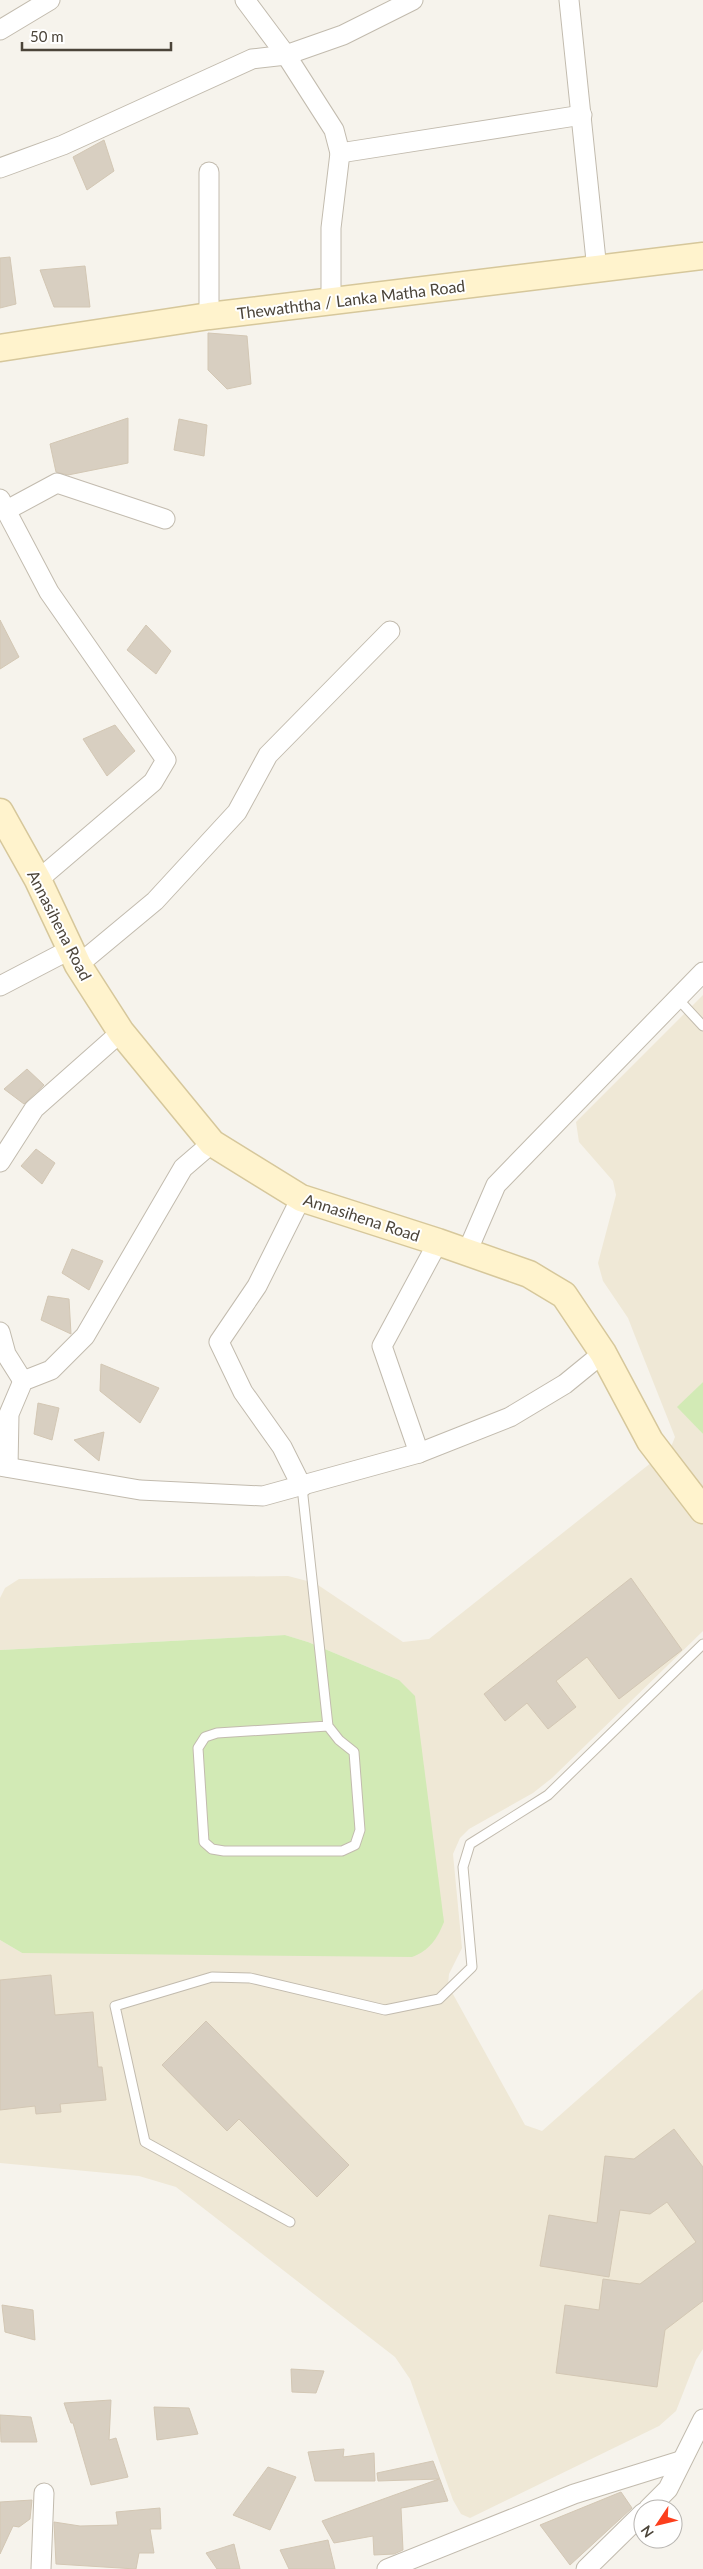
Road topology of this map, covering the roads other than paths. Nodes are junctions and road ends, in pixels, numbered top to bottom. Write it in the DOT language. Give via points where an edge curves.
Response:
graph roads {
  1 [pos="50,0"];
  2 [pos="245,0"];
  3 [pos="413,0"];
  4 [pos="571,0"];
  5 [pos="0,30"];
  6 [pos="286,55"];
  7 [pos="582,115"];
  8 [pos="340,153"];
  9 [pos="0,168"];
  10 [pos="209,172"];
  11 [pos="703,256"];
  12 [pos="597,270"];
  13 [pos="331,302"];
  14 [pos="209,316"];
  15 [pos="0,348"];
  16 [pos="3,505"];
  17 [pos="166,519"];
  18 [pos="390,631"];
  19 [pos="0,812"];
  20 [pos="38,880"];
  21 [pos="75,957"];
  22 [pos="703,972"];
  23 [pos="0,986"];
  24 [pos="678,998"];
  25 [pos="703,1026"];
  26 [pos="121,1032"];
  27 [pos="212,1143"];
  28 [pos="0,1162"];
  29 [pos="301,1198"];
  30 [pos="438,1242"];
  31 [pos="467,1252"];
  32 [pos="0,1332"];
  33 [pos="603,1353"];
  34 [pos="23,1381"];
  35 [pos="419,1453"];
  36 [pos="4,1467"];
  37 [pos="302,1487"];
  38 [pos="703,1510"];
  39 [pos="703,1644"];
  40 [pos="328,1726"];
  41 [pos="290,2222"];
  42 [pos="703,2419"];
  43 [pos="680,2462"];
  44 [pos="44,2493"];
  45 [pos="658,2499"];
  46 [pos="633,2524"];
  47 [pos="42,2569"];
  48 [pos="387,2569"];
  49 [pos="586,2569"];
  1 -- 5 [label="street"];
  2 -- 6 [label="street"];
  3 -- 6 [label="street" via="343,36"];
  4 -- 7 [label="street"];
  6 -- 8 [label="street" via="334,130"];
  6 -- 9 [label="street" via="252,59 63,145"];
  7 -- 8 [label="street"];
  7 -- 12 [label="street"];
  8 -- 13 [label="street" via="331,228"];
  10 -- 14 [label="street"];
  11 -- 12 [label="street, Thewaththa / Lanka Matha Road"];
  12 -- 13 [label="street, Thewaththa / Lanka Matha Road"];
  13 -- 14 [label="street, Thewaththa / Lanka Matha Road"];
  14 -- 15 [label="street, Thewaththa / Lanka Matha Road"];
  16 -- 17 [label="street" via="57,483"];
  16 -- 20 [label="street" via="49,592 166,760 153,782"];
  18 -- 21 [label="street" via="268,755 237,812 155,901"];
  19 -- 20 [label="street, Annasihena Road"];
  20 -- 21 [label="street, Annasihena Road"];
  21 -- 23 [label="street" via="38,968"];
  21 -- 26 [label="street, Annasihena Road"];
  22 -- 24 [label="street"];
  24 -- 25 [label="lane"];
  24 -- 31 [label="street" via="496,1185"];
  26 -- 27 [label="street, Annasihena Road"];
  26 -- 28 [label="street" via="34,1109"];
  27 -- 29 [label="street, Annasihena Road"];
  27 -- 34 [label="street" via="183,1168 85,1336 51,1370"];
  29 -- 30 [label="street, Annasihena Road"];
  29 -- 37 [label="street" via="256,1286 219,1342 243,1392 282,1447"];
  30 -- 31 [label="street, Annasihena Road"];
  30 -- 35 [label="street" via="382,1346"];
  31 -- 33 [label="street, Annasihena Road" via="529,1274 564,1295"];
  32 -- 34 [label="street" via="6,1354"];
  33 -- 35 [label="street" via="565,1384 510,1417"];
  33 -- 38 [label="street, Annasihena Road" via="650,1441"];
  34 -- 36 [label="street" via="9,1414"];
  35 -- 37 [label="street"];
  36 -- 37 [label="street" via="140,1490 263,1496"];
  37 -- 40 [label="lane"];
  39 -- 41 [label="lane" via="548,1795 470,1844 463,1867 472,1968 439,1999 385,2010 250,1978 212,1977 115,2006 145,2142"];
  40 -- 40 [label="lane" via="217,1733 205,1737 198,1748 204,1842 212,1849 224,1851 342,1851 355,1845 360,1830 354,1752"];
  42 -- 43 [label="street"];
  43 -- 45 [label="street" via="668,2489"];
  43 -- 48 [label="street" via="574,2494"];
  44 -- 47 [label="street"];
  46 -- 49 [label="street"];
}
